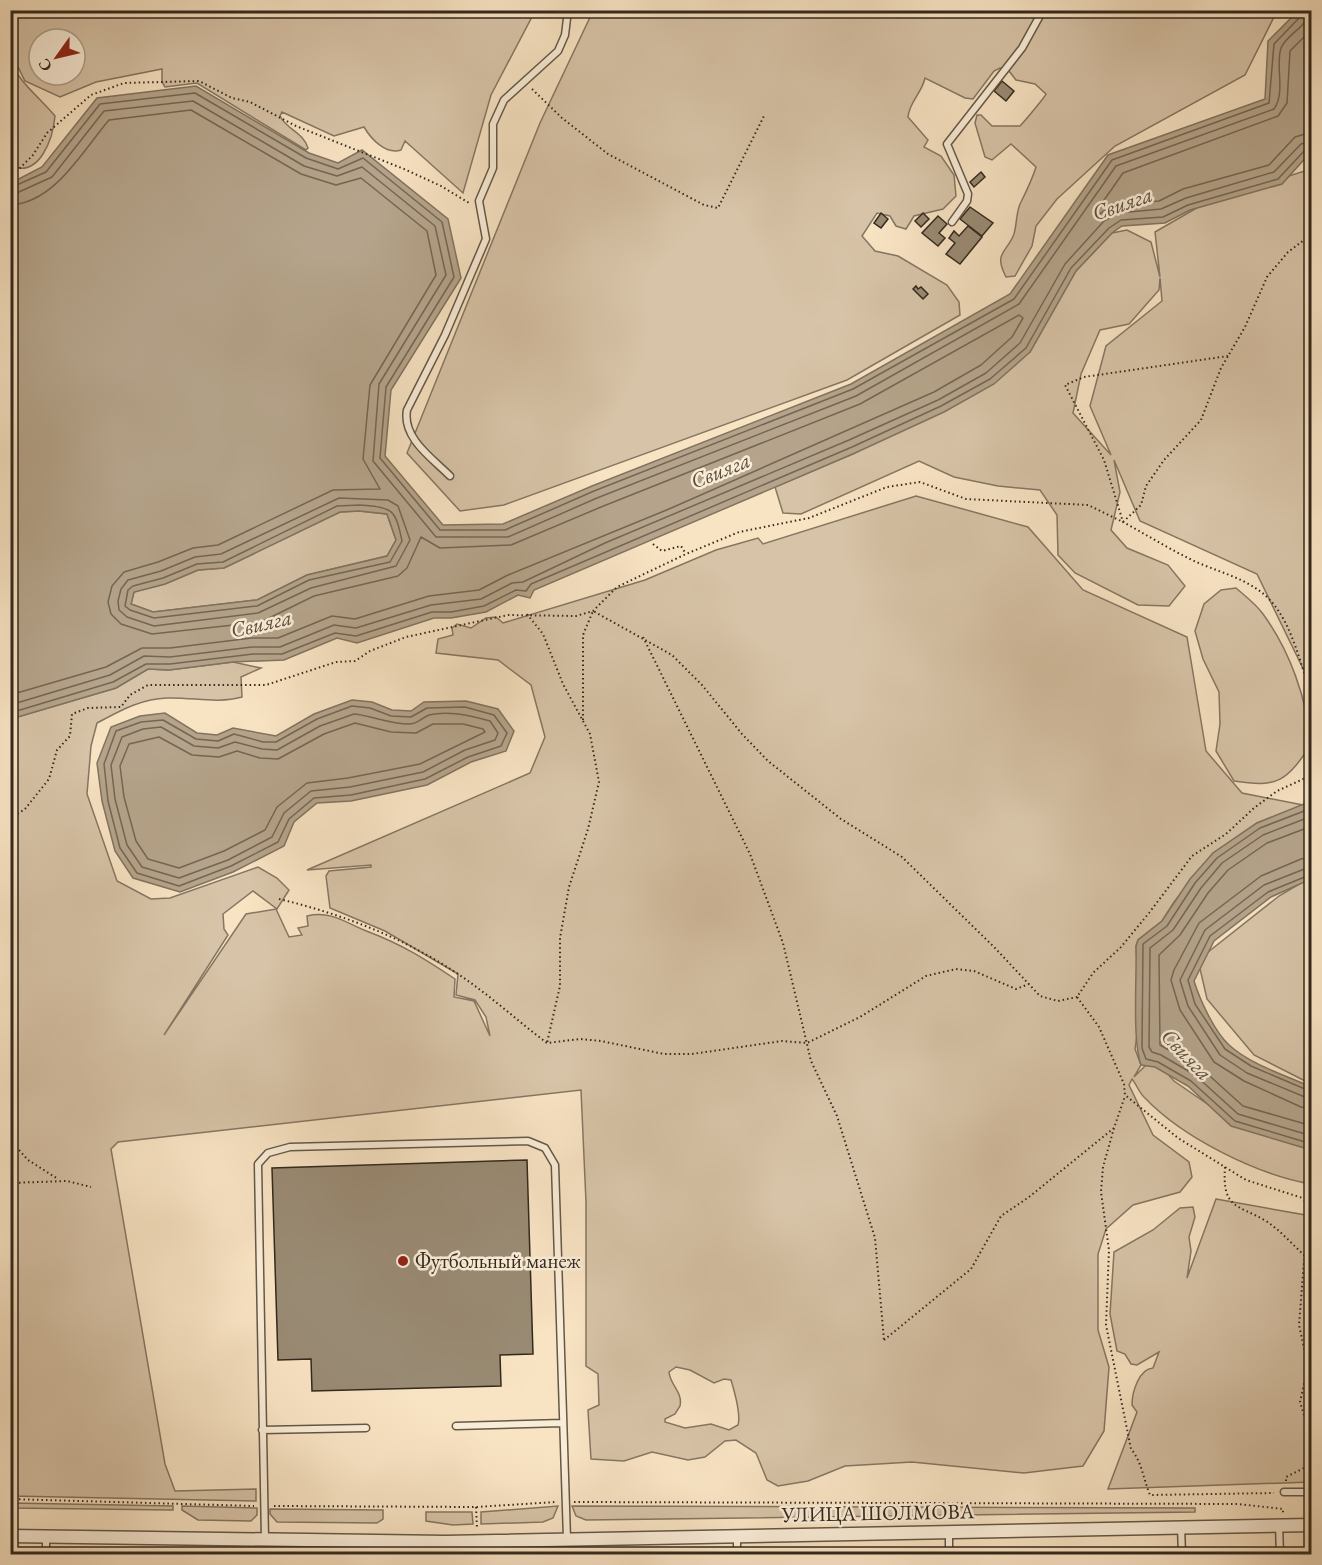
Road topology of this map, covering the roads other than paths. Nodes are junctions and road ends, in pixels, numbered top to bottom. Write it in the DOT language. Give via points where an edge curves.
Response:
graph roads {
  1 [pos="568,10"];
  2 [pos="1043,10"];
  3 [pos="952,222"];
  4 [pos="450,476"];
  5 [pos="563,1423"];
  6 [pos="456,1426"];
  7 [pos="366,1428"];
  8 [pos="262,1430"];
  9 [pos="1284,1492"];
  10 [pos="1311,1492"];
  11 [pos="1281,1525"];
  12 [pos="1311,1525"];
  13 [pos="1182,1526"];
  14 [pos="949,1531"];
  15 [pos="737,1535"];
  16 [pos="10,1536"];
  17 [pos="46,1537"];
  18 [pos="567,1539"];
  19 [pos="265,1540"];
  20 [pos="446,1548"];
  21 [pos="46,1554"];
  22 [pos="737,1554"];
  23 [pos="949,1554"];
  24 [pos="1182,1554"];
  25 [pos="1280,1554"];
  1 -- 4 [label="lane" via="565,35 558,51 504,100 493,124 493,168 479,201 486,238 445,335 407,410 405,421 419,446"];
  2 -- 3 [label="lane" via="1022,48 947,144 968,194"];
  5 -- 6 [label="lane"];
  5 -- 8 [label="lane" via="555,1165 545,1148 528,1141 290,1147 277,1148 262,1159 256,1170"];
  5 -- 18 [label="lane"];
  7 -- 8 [label="lane"];
  8 -- 19 [label="lane"];
  9 -- 10 [label="lane"];
  11 -- 12 [label="street, УЛИЦА ШОЛМОВА"];
  11 -- 13 [label="street, УЛИЦА ШОЛМОВА"];
  11 -- 25 [label="lane"];
  13 -- 14 [label="street, УЛИЦА ШОЛМОВА"];
  13 -- 24 [label="lane"];
  14 -- 15 [label="street, УЛИЦА ШОЛМОВА"];
  14 -- 23 [label="lane"];
  15 -- 18 [label="street, УЛИЦА ШОЛМОВА"];
  15 -- 22 [label="lane"];
  16 -- 17 [label="street, УЛИЦА ШОЛМОВА"];
  17 -- 19 [label="street, УЛИЦА ШОЛМОВА"];
  17 -- 21 [label="lane"];
  18 -- 20 [label="street, УЛИЦА ШОЛМОВА"];
  19 -- 20 [label="street, УЛИЦА ШОЛМОВА"];
}
